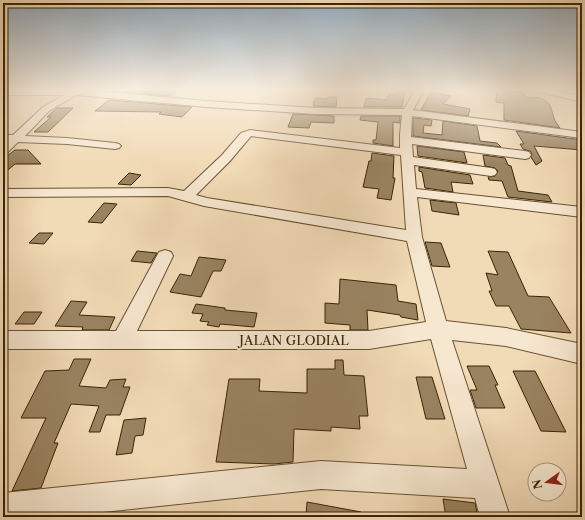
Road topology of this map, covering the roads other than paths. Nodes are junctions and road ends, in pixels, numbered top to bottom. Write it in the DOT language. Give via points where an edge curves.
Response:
graph roads {
  1 [pos="40,114"];
  2 [pos="407,114"];
  3 [pos="424,114"];
  4 [pos="582,135"];
  5 [pos="3,138"];
  6 [pos="16,138"];
  7 [pos="115,146"];
  8 [pos="3,151"];
  9 [pos="406,151"];
  10 [pos="525,155"];
  11 [pos="491,172"];
  12 [pos="411,192"];
  13 [pos="3,193"];
  14 [pos="187,196"];
  15 [pos="582,212"];
  16 [pos="414,237"];
  17 [pos="165,256"];
  18 [pos="438,328"];
  19 [pos="122,339"];
  20 [pos="3,340"];
  21 [pos="582,354"];
  22 [pos="484,484"];
  23 [pos="3,508"];
  24 [pos="495,517"];
  1 -- 6 [label="street"];
  2 -- 9 [label="street"];
  3 -- 4 [label="street"];
  5 -- 6 [label="street"];
  6 -- 7 [label="street"];
  6 -- 8 [label="street"];
  9 -- 10 [label="street"];
  9 -- 11 [label="street"];
  9 -- 12 [label="street"];
  9 -- 14 [label="street" via="250,133 245,135 226,158"];
  12 -- 15 [label="street"];
  12 -- 16 [label="street"];
  13 -- 14 [label="street" via="168,192"];
  14 -- 16 [label="street" via="209,203"];
  16 -- 18 [label="street"];
  17 -- 19 [label="street"];
  18 -- 19 [label="street, JALAN GLODIAL" via="369,340"];
  18 -- 21 [label="street, JALAN GLODIAL" via="506,338"];
  18 -- 22 [label="street"];
  19 -- 20 [label="street, JALAN GLODIAL"];
  22 -- 23 [label="street" via="321,475"];
  22 -- 24 [label="street"];
}
